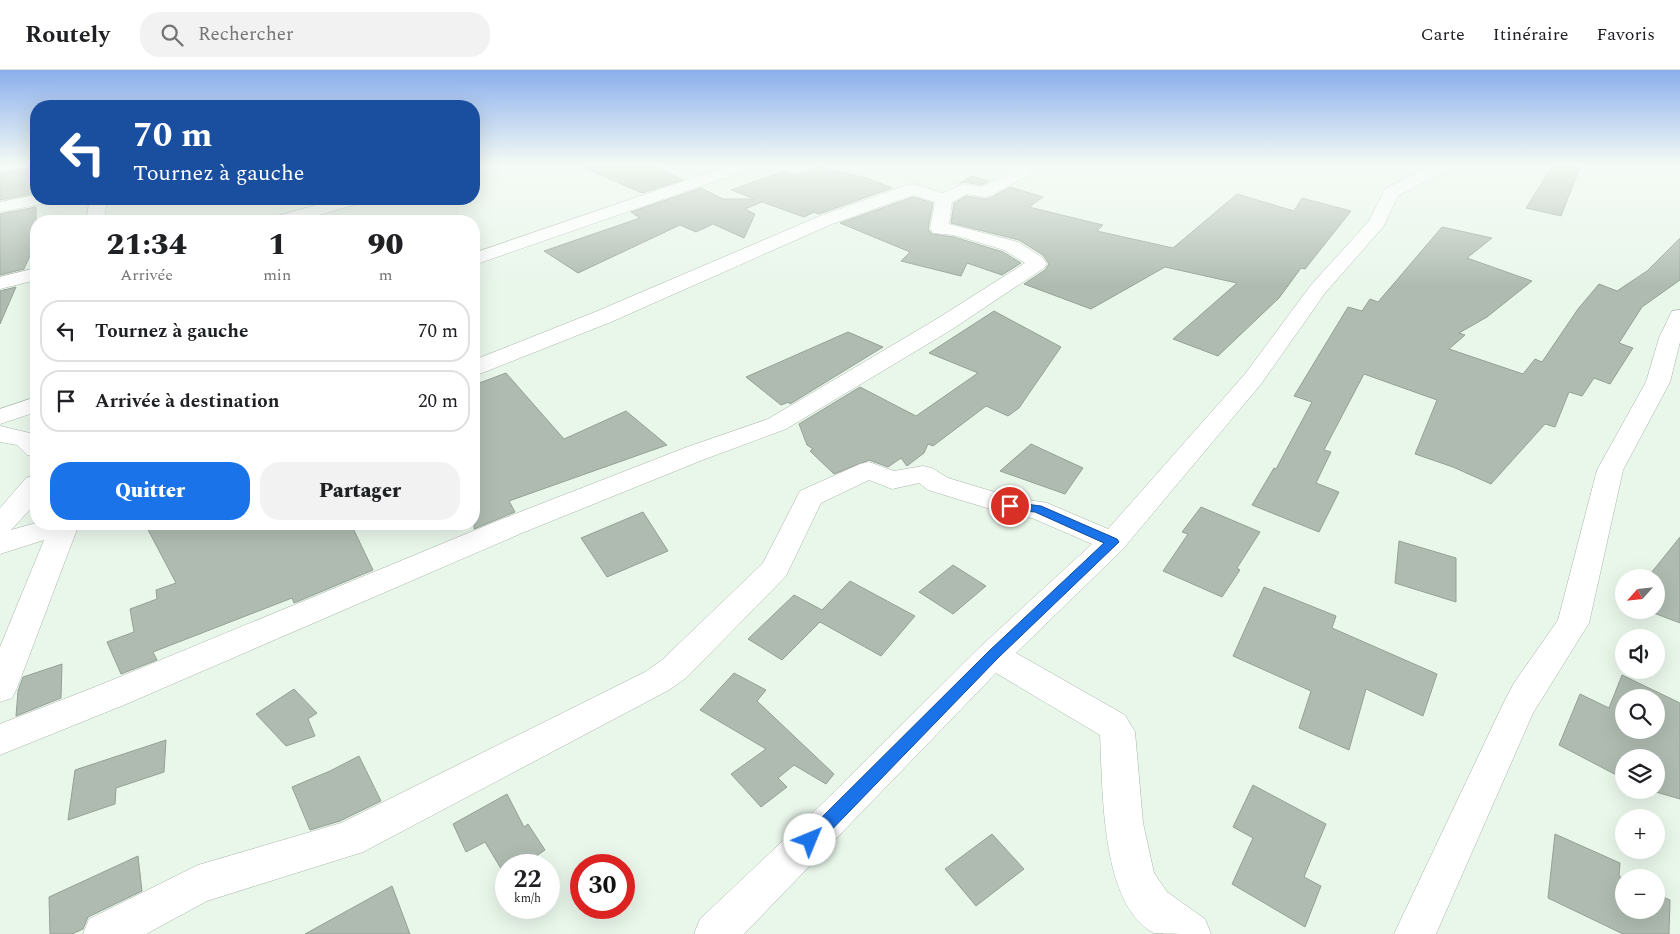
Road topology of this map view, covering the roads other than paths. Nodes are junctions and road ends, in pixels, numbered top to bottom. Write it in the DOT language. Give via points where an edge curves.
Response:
graph roads {
  1 [pos="333,205"];
  2 [pos="630,205"];
  3 [pos="866,205"];
  4 [pos="943,205"];
  5 [pos="1385,205"];
  6 [pos="300,215"];
  7 [pos="480,257"];
  8 [pos="30,276"];
  9 [pos="0,283"];
  10 [pos="1680,316"];
  11 [pos="480,366"];
  12 [pos="30,406"];
  13 [pos="0,417"];
  14 [pos="0,434"];
  15 [pos="30,444"];
  16 [pos="30,493"];
  17 [pos="0,525"];
  18 [pos="45,530"];
  19 [pos="62,530"];
  20 [pos="1113,542"];
  21 [pos="0,544"];
  22 [pos="993,655"];
  23 [pos="0,688"];
  24 [pos="0,740"];
  25 [pos="104,934"];
  26 [pos="715,934"];
  27 [pos="1190,934"];
  28 [pos="1415,934"];
  1 -- 6 [label="street"];
  2 -- 7 [label="street"];
  3 -- 11 [label="street"];
  4 -- 24 [label="street" via="939,228 1011,246 1037,264 943,325 777,424 521,522"];
  5 -- 20 [label="street" via="1377,223 1318,289 1253,379"];
  8 -- 9 [label="street"];
  10 -- 28 [label="street" via="1670,338 1658,382 1610,470 1573,623 1516,712"];
  12 -- 13 [label="street"];
  14 -- 15 [label="street" via="25,439"];
  16 -- 17 [label="street"];
  18 -- 21 [label="street"];
  19 -- 23 [label="street"];
  20 -- 22 [label="street"];
  20 -- 25 [label="street" via="1037,509 983,498 938,484 923,474 892,480 870,470 810,497 775,568 674,669 657,681 349,839 198,884"];
  22 -- 26 [label="street"];
  22 -- 27 [label="street" via="1113,725 1117,732 1124,823 1135,880 1152,906"];
}
